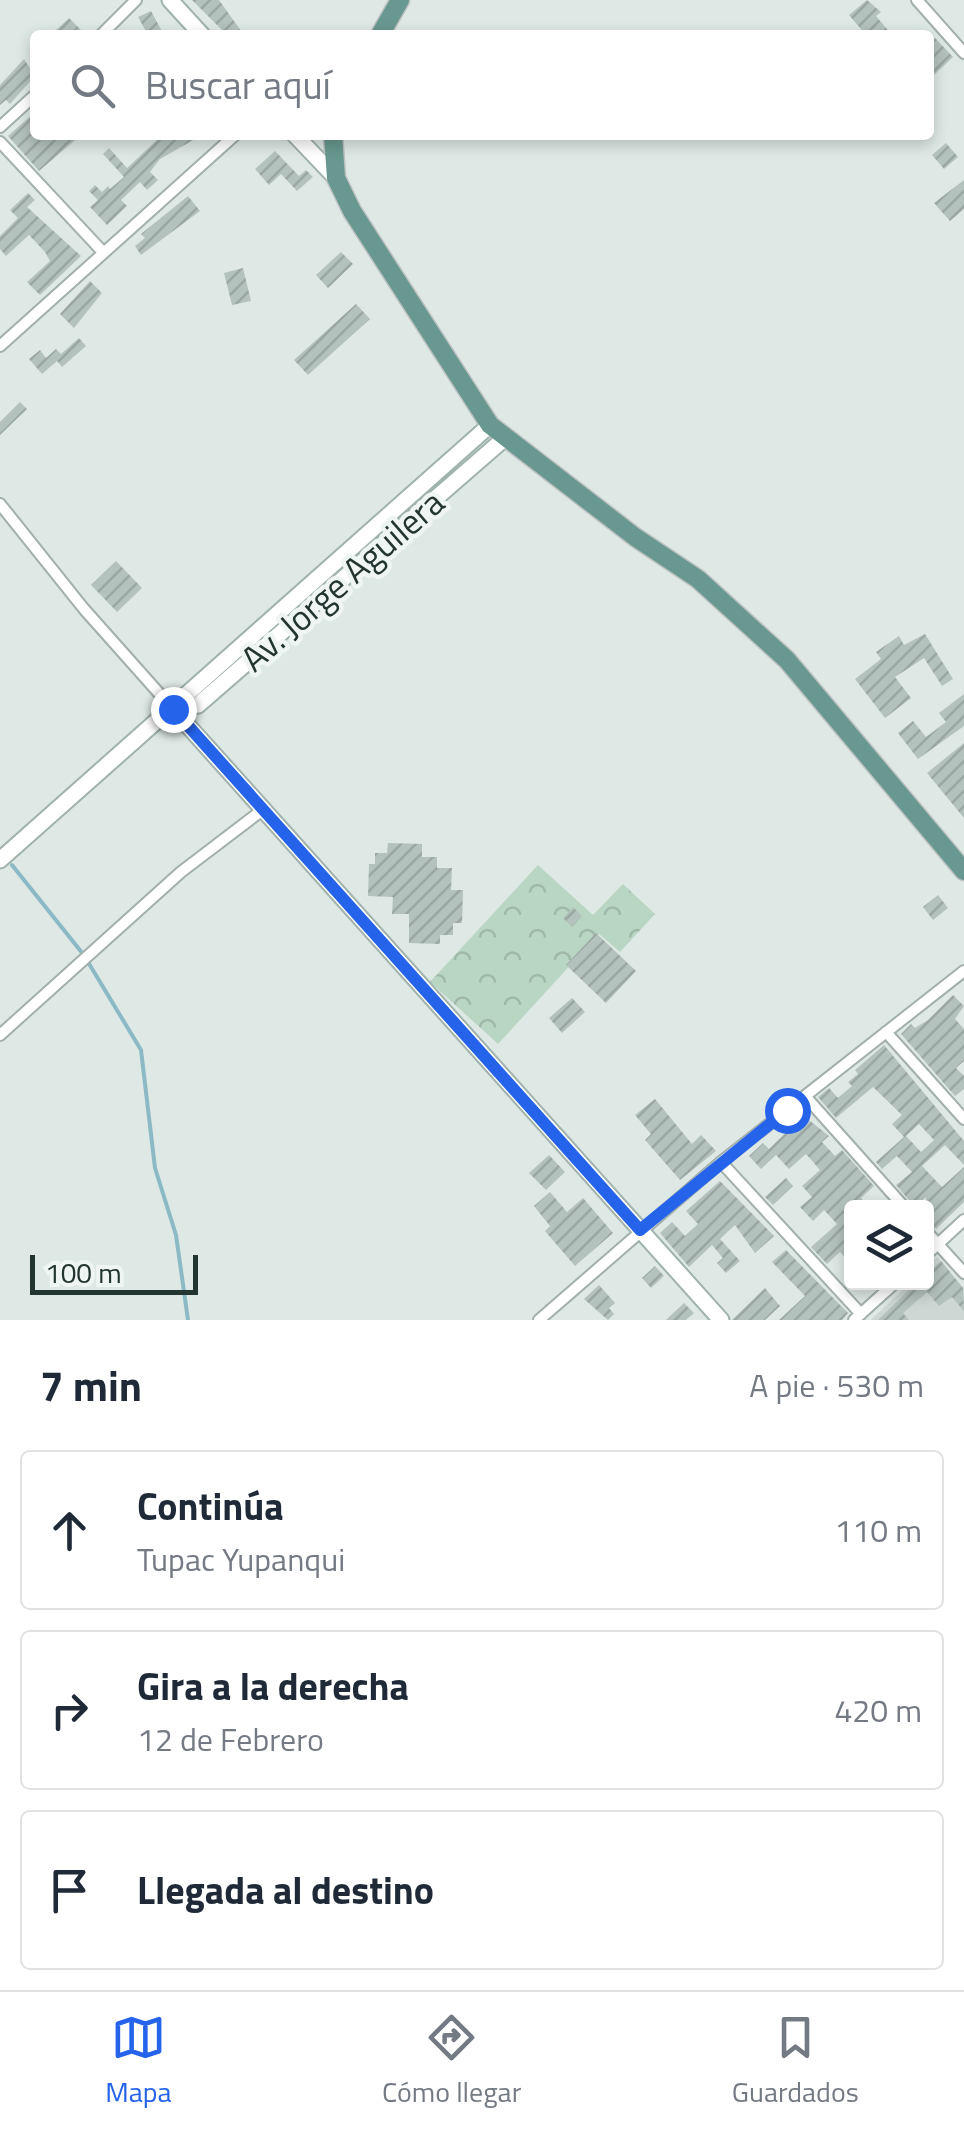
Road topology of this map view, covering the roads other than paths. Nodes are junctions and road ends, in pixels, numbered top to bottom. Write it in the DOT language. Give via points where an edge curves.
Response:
graph roads {
  1 [pos="136,0"];
  2 [pos="170,0"];
  3 [pos="400,0"];
  4 [pos="917,0"];
  5 [pos="107,30"];
  6 [pos="197,30"];
  7 [pos="383,30"];
  8 [pos="964,53"];
  9 [pos="30,99"];
  10 [pos="0,126"];
  11 [pos="228,140"];
  12 [pos="300,140"];
  13 [pos="333,140"];
  14 [pos="0,142"];
  15 [pos="336,178"];
  16 [pos="102,251"];
  17 [pos="0,346"];
  18 [pos="490,425"];
  19 [pos="505,438"];
  20 [pos="0,504"];
  21 [pos="173,709"];
  22 [pos="266,807"];
  23 [pos="0,860"];
  24 [pos="964,871"];
  25 [pos="964,971"];
  26 [pos="886,1032"];
  27 [pos="0,1035"];
  28 [pos="806,1096"];
  29 [pos="964,1119"];
  30 [pos="721,1162"];
  31 [pos="898,1200"];
  32 [pos="964,1220"];
  33 [pos="640,1230"];
  34 [pos="934,1240"];
  35 [pos="938,1244"];
  36 [pos="934,1248"];
  37 [pos="964,1272"];
  38 [pos="887,1290"];
  39 [pos="713,1317"];
  40 [pos="857,1317"];
  41 [pos="539,1320"];
  1 -- 5 [label="street"];
  2 -- 6 [label="street"];
  3 -- 7 [label="main road"];
  4 -- 8 [label="street"];
  9 -- 10 [label="street"];
  11 -- 16 [label="street"];
  12 -- 15 [label="street"];
  13 -- 15 [label="main road"];
  14 -- 16 [label="street"];
  15 -- 18 [label="main road"];
  16 -- 17 [label="street"];
  18 -- 19 [label="main road"];
  18 -- 21 [label="street, Av. Jorge Aguilera"];
  19 -- 21 [label="street, Av. Jorge Aguilera" via="198,705"];
  19 -- 24 [label="main road" via="698,579 787,660"];
  20 -- 21 [label="street"];
  21 -- 22 [label="street"];
  21 -- 23 [label="street, Av. Jorge Aguilera"];
  22 -- 27 [label="street" via="180,872"];
  22 -- 33 [label="street"];
  25 -- 26 [label="street"];
  26 -- 28 [label="street"];
  26 -- 29 [label="street"];
  28 -- 30 [label="street"];
  28 -- 31 [label="street"];
  30 -- 33 [label="street"];
  30 -- 40 [label="street"];
  32 -- 35 [label="street"];
  33 -- 39 [label="street"];
  33 -- 41 [label="street"];
  34 -- 35 [label="street"];
  35 -- 36 [label="street"];
  35 -- 37 [label="street"];
  38 -- 40 [label="street"];
}
